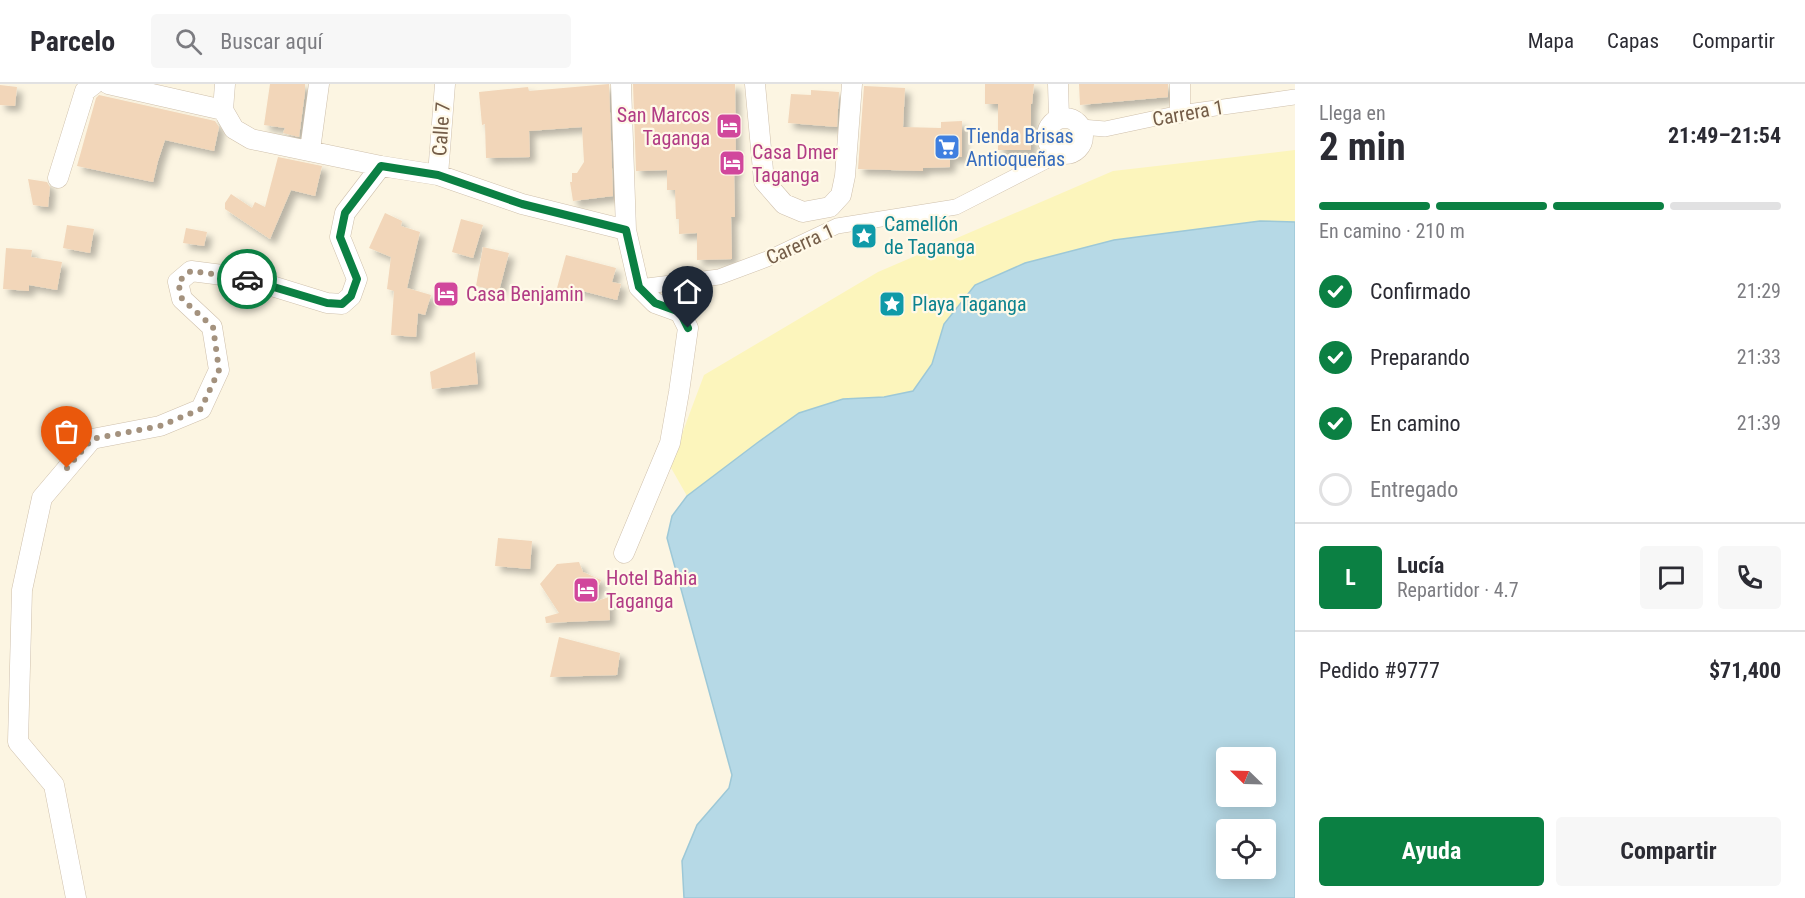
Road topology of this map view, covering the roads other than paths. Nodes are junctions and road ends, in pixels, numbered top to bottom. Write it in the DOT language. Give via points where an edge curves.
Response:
graph roads {
  1 [pos="93,84"];
  2 [pos="108,84"];
  3 [pos="225,84"];
  4 [pos="319,84"];
  5 [pos="444,84"];
  6 [pos="621,84"];
  7 [pos="755,84"];
  8 [pos="852,84"];
  9 [pos="1058,84"];
  10 [pos="1180,84"];
  11 [pos="1295,97"];
  12 [pos="223,110"];
  13 [pos="1180,113"];
  14 [pos="1059,118"];
  15 [pos="1081,127"];
  16 [pos="310,150"];
  17 [pos="1054,151"];
  18 [pos="381,166"];
  19 [pos="438,175"];
  20 [pos="58,178"];
  21 [pos="626,230"];
  22 [pos="639,287"];
  23 [pos="624,553"];
  24 [pos="76,898"];
  1 -- 20 [label="street" via="85,91"];
  2 -- 12 [label="street"];
  3 -- 12 [label="street"];
  4 -- 16 [label="street"];
  5 -- 19 [label="street, Calle 7"];
  6 -- 21 [label="street"];
  7 -- 8 [label="street" via="764,181 784,204 803,212 830,207 841,195 846,176"];
  9 -- 14 [label="street"];
  10 -- 13 [label="street"];
  11 -- 13 [label="street, Carrera 1"];
  12 -- 16 [label="street" via="234,129 251,139"];
  13 -- 15 [label="street, Carrera 1" via="1105,129"];
  14 -- 15 [label="street" via="1073,120"];
  14 -- 17 [label="street" via="1047,135"];
  15 -- 17 [label="street" via="1083,139 1077,150 1066,154"];
  16 -- 18 [label="street"];
  17 -- 22 [label="street, Carerra 1" via="1044,162 956,207 837,226 767,259 719,276"];
  18 -- 19 [label="street"];
  18 -- 24 [label="street" via="345,213 340,237 357,279 351,296 342,304 327,303 246,278 191,271 178,282 182,299 213,327 219,370 201,409 160,426 92,439 42,498 22,590 18,742 54,785"];
  19 -- 21 [label="street" via="522,204"];
  21 -- 22 [label="street"];
  22 -- 23 [label="street" via="655,303 680,312 688,328 670,443"];
}
